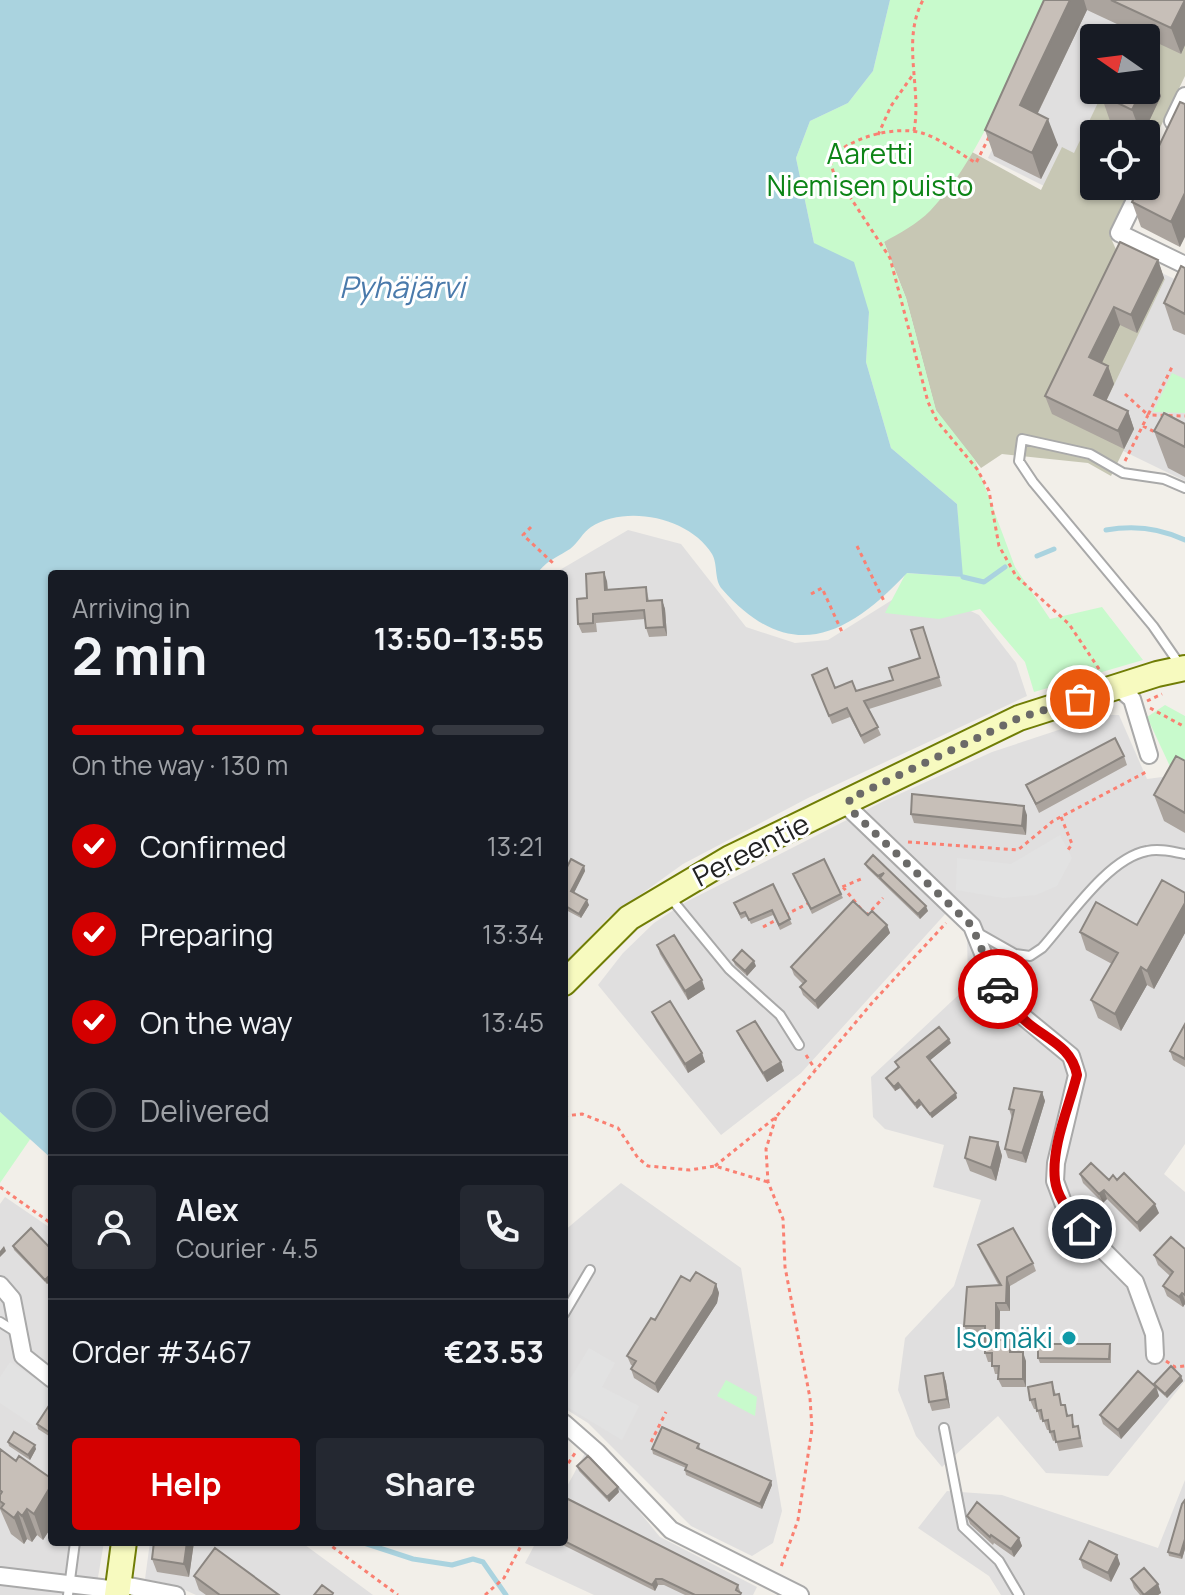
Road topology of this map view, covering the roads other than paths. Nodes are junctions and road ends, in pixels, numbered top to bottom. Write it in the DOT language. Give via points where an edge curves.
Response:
graph roads {
  1 [pos="1185,96"];
  2 [pos="1164,139"];
  3 [pos="1135,200"];
  4 [pos="1185,265"];
  5 [pos="1185,488"];
  6 [pos="1184,669"];
  7 [pos="1110,680"];
  8 [pos="1152,761"];
  9 [pos="849,799"];
  10 [pos="1185,854"];
  11 [pos="666,893"];
  12 [pos="974,930"];
  13 [pos="568,979"];
  14 [pos="799,1045"];
  15 [pos="590,1270"];
  16 [pos="0,1285"];
  17 [pos="568,1307"];
  18 [pos="0,1322"];
  19 [pos="16,1332"];
  20 [pos="1155,1355"];
  21 [pos="48,1376"];
  22 [pos="568,1426"];
  23 [pos="944,1428"];
  24 [pos="74,1546"];
  25 [pos="124,1546"];
  26 [pos="0,1576"];
  27 [pos="69,1589"];
  28 [pos="118,1590"];
  29 [pos="176,1595"];
  30 [pos="800,1595"];
  31 [pos="1019,1595"];
  1 -- 2 [label="street"];
  3 -- 4 [label="street" via="1119,233"];
  5 -- 6 [label="lane" via="1120,472 1090,454 1022,439 1019,461"];
  6 -- 7 [label="street, Pereentie"];
  7 -- 8 [label="street" via="1132,699"];
  7 -- 9 [label="street, Pereentie"];
  9 -- 11 [label="street, Pereentie"];
  9 -- 12 [label="street" via="852,811"];
  10 -- 12 [label="lane" via="1145,851 1121,863 1030,956 1015,954"];
  11 -- 13 [label="street, Pereentie" via="629,918"];
  11 -- 14 [label="lane" via="729,969 780,1015"];
  12 -- 20 [label="street" via="1010,1006 1064,1049 1075,1065 1055,1181 1082,1229 1135,1282 1154,1334"];
  15 -- 17 [label="lane"];
  16 -- 19 [label="street" via="12,1299"];
  18 -- 19 [label="lane"];
  19 -- 21 [label="street" via="23,1356"];
  22 -- 30 [label="street" via="671,1530"];
  23 -- 31 [label="lane" via="963,1527 999,1561"];
  24 -- 27 [label="lane"];
  25 -- 28 [label="street"];
  26 -- 27 [label="street"];
  27 -- 28 [label="street"];
  28 -- 29 [label="street"];
}
